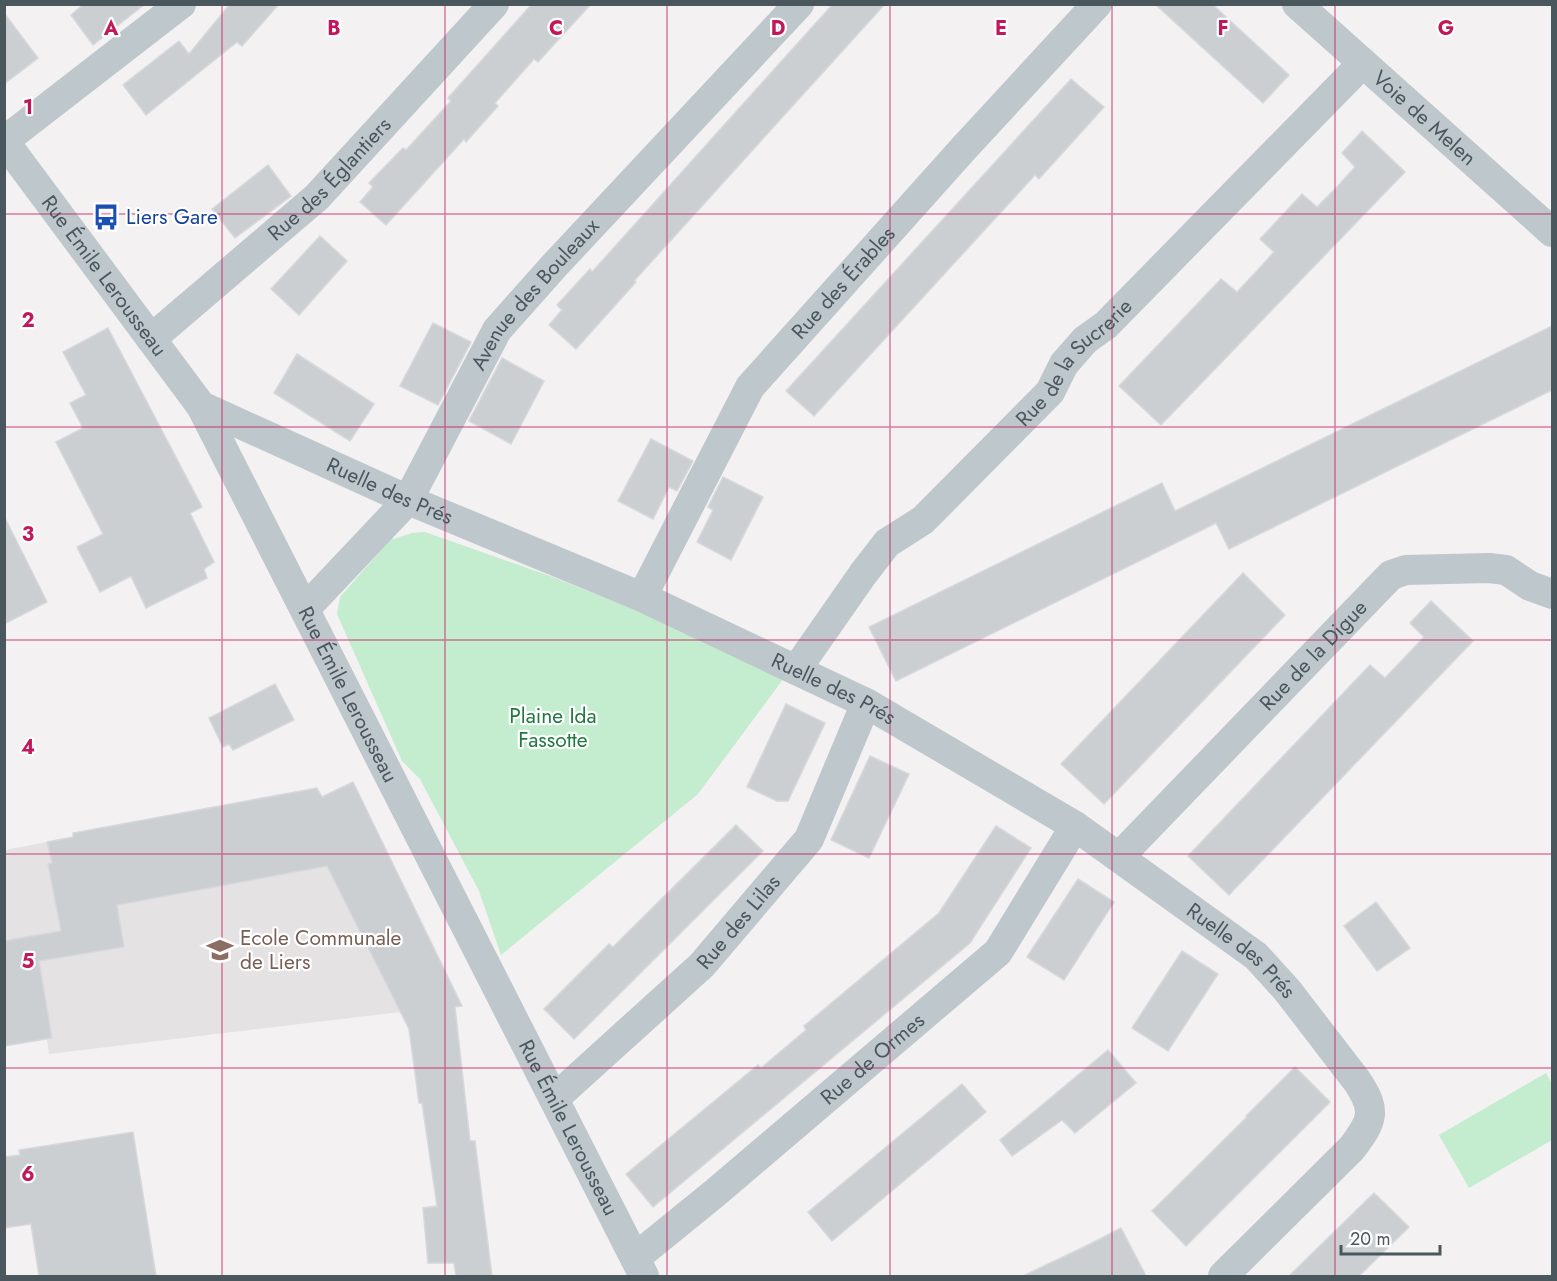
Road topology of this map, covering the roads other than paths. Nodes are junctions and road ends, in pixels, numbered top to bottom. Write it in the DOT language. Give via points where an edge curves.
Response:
graph roads {
  1 [pos="181,4"];
  2 [pos="494,4"];
  3 [pos="799,4"];
  4 [pos="1096,4"];
  5 [pos="1297,4"];
  6 [pos="1363,63"];
  7 [pos="4,141"];
  8 [pos="1552,232"];
  9 [pos="151,339"];
  10 [pos="201,406"];
  11 [pos="408,500"];
  12 [pos="1552,594"];
  13 [pos="642,597"];
  14 [pos="305,609"];
  15 [pos="796,670"];
  16 [pos="866,703"];
  17 [pos="1075,826"];
  18 [pos="1119,857"];
  19 [pos="554,1099"];
  20 [pos="639,1267"];
  21 [pos="1223,1276"];
  1 -- 7 [label="street"];
  2 -- 9 [label="street, Rue des Églantiers" via="317,196"];
  3 -- 11 [label="street, Avenue des Bouleaux" via="497,330"];
  4 -- 13 [label="street, Rue des Érables" via="750,387"];
  5 -- 6 [label="street, Voie de Melen"];
  6 -- 8 [label="street, Voie de Melen"];
  6 -- 15 [label="street, Rue de la Sucrerie" via="1106,325 1085,340 1064,364 1050,392 923,520 887,543"];
  7 -- 9 [label="street, Rue Émile Lerousseau"];
  9 -- 10 [label="street, Rue Émile Lerousseau"];
  10 -- 11 [label="street, Ruelle des Prés"];
  10 -- 14 [label="street, Rue Émile Lerousseau"];
  11 -- 13 [label="street, Ruelle des Prés"];
  11 -- 14 [label="street, Avenue des Bouleaux"];
  12 -- 18 [label="street, Rue de la Digue" via="1530,586 1506,570 1406,570 1391,575"];
  13 -- 15 [label="street, Ruelle des Prés"];
  14 -- 19 [label="street, Rue Émile Lerousseau"];
  15 -- 16 [label="street, Ruelle des Prés"];
  16 -- 17 [label="street, Ruelle des Prés"];
  16 -- 19 [label="street, Rue des Lilas" via="809,840 702,964"];
  17 -- 18 [label="street, Ruelle des Prés"];
  17 -- 20 [label="street, Rue de Ormes" via="998,952 715,1193"];
  18 -- 21 [label="street, Ruelle des Prés" via="1256,957 1287,990 1357,1081 1370,1108 1370,1121 1352,1148"];
  19 -- 20 [label="street, Rue Émile Lerousseau"];
}
